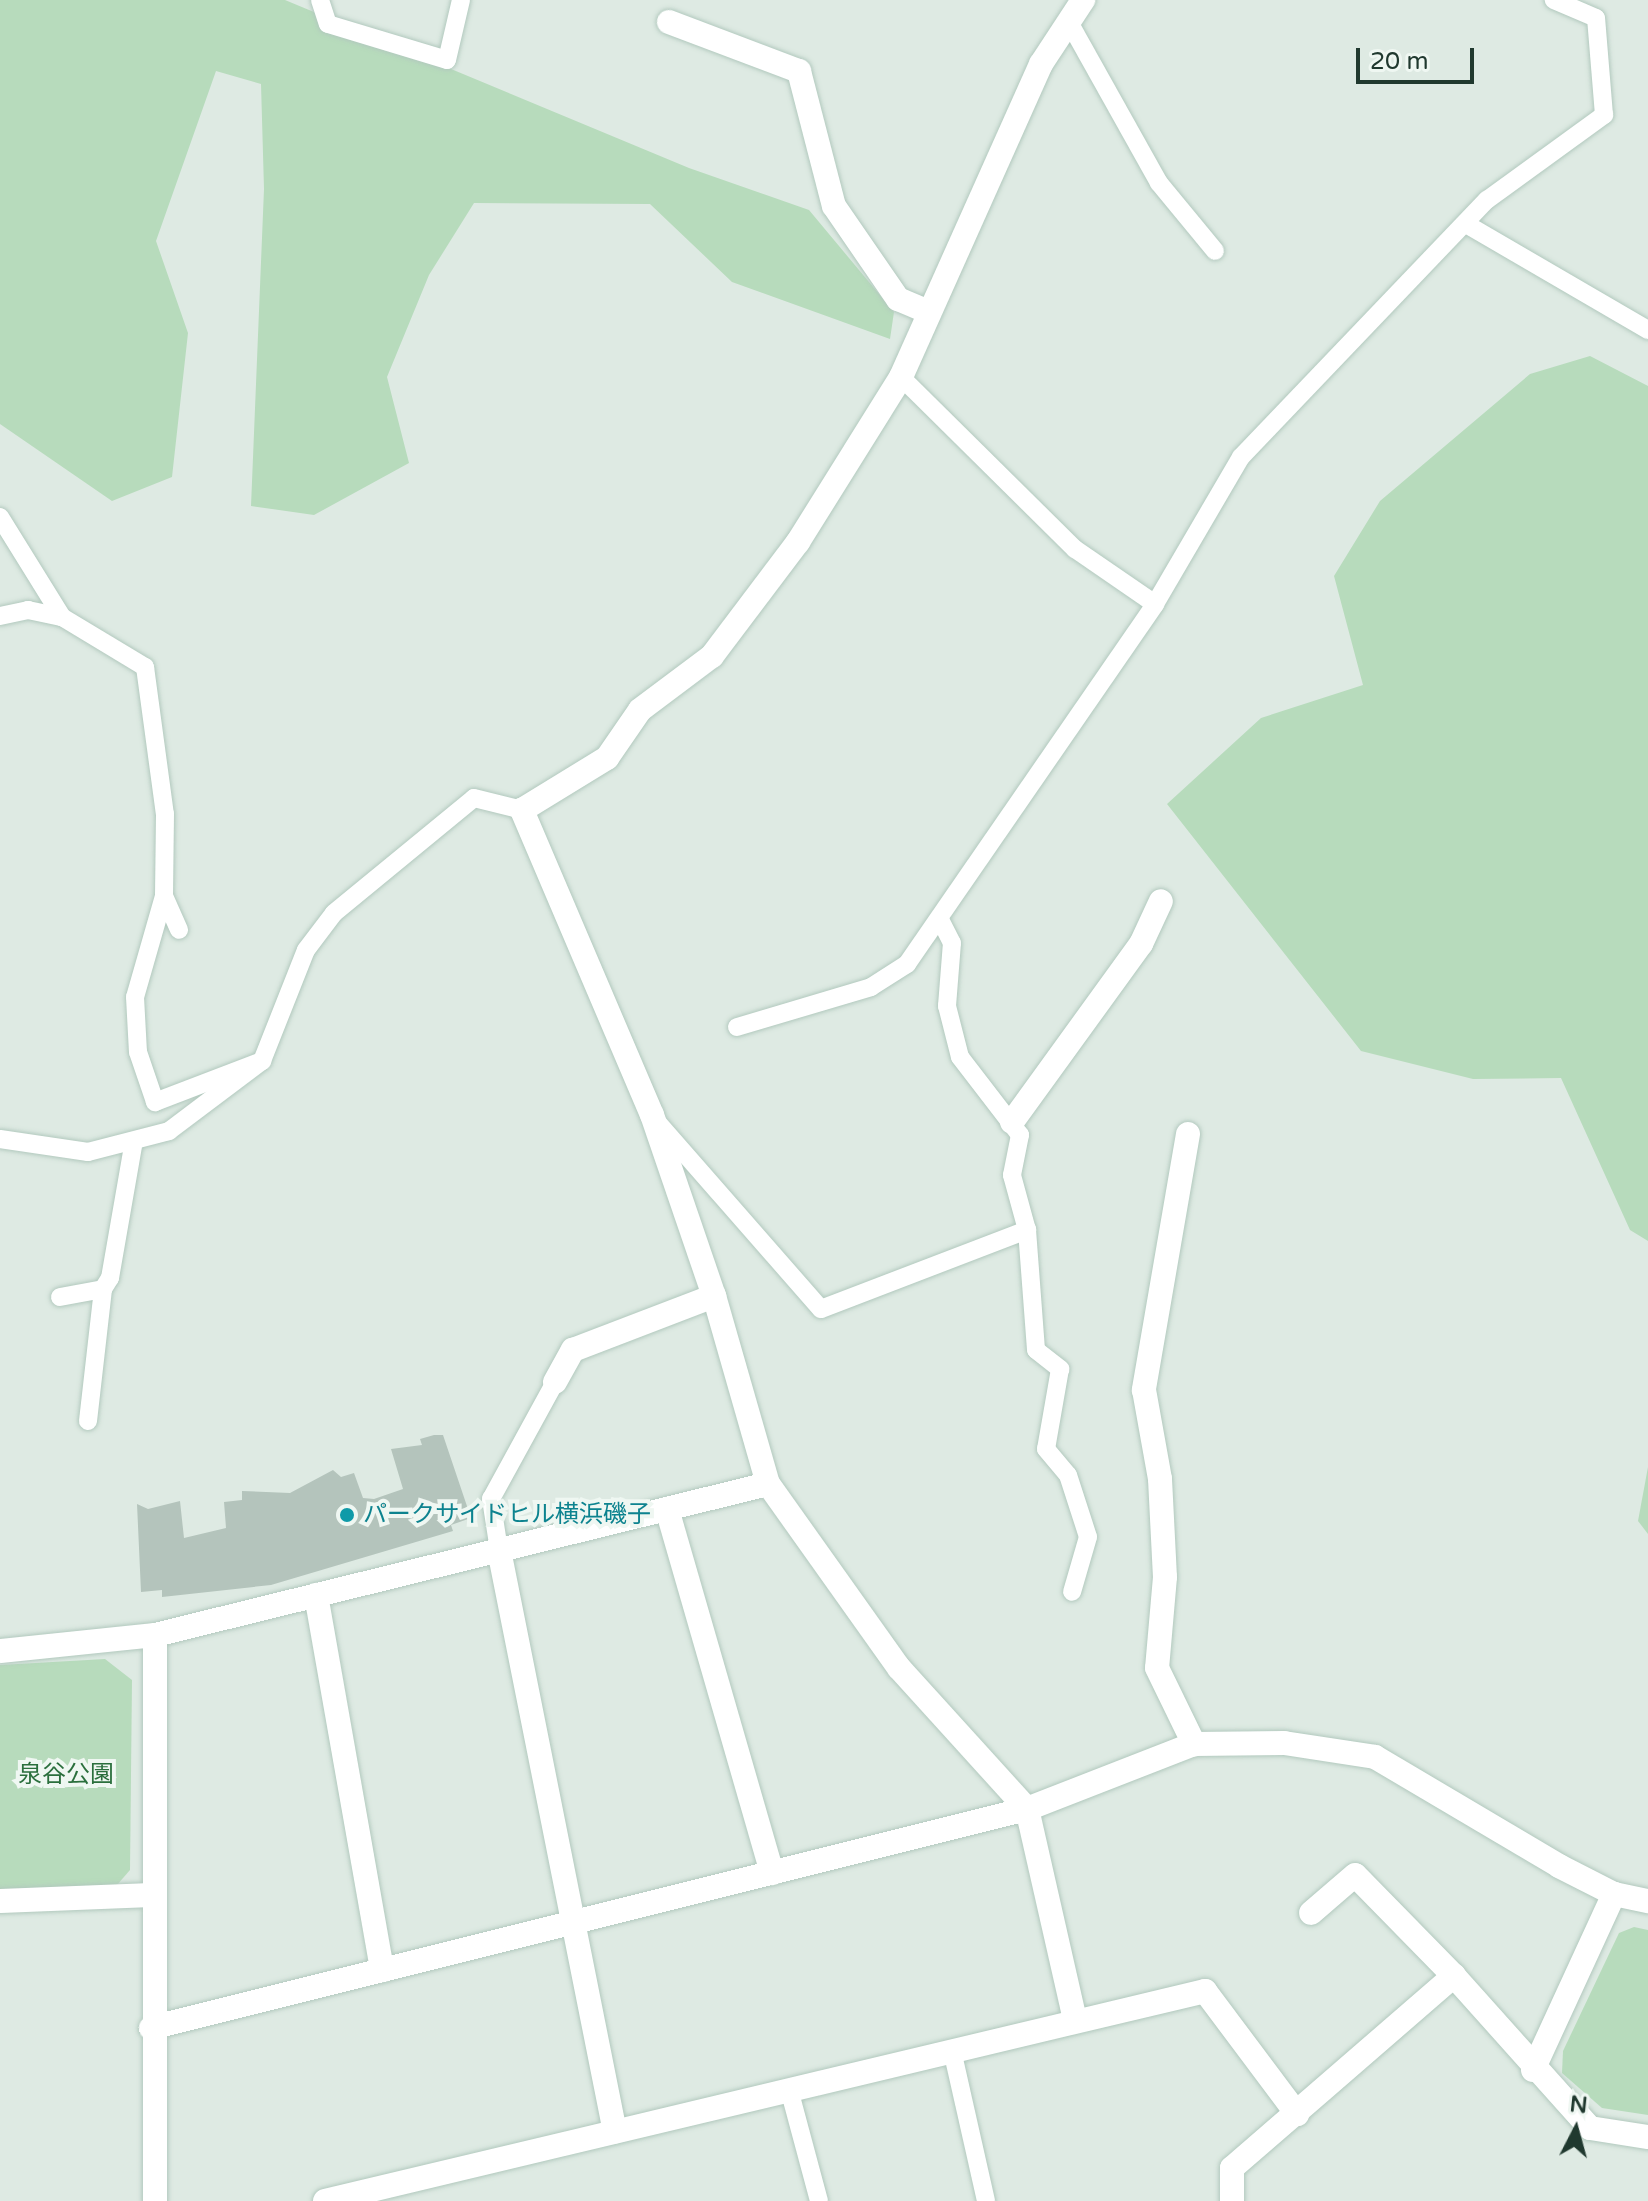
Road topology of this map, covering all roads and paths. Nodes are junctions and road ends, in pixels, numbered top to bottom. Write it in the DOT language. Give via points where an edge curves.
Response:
graph roads {
  1 [pos="320,0"];
  2 [pos="461,0"];
  3 [pos="1083,0"];
  4 [pos="1554,0"];
  5 [pos="669,22"];
  6 [pos="1069,22"];
  7 [pos="1466,224"];
  8 [pos="1215,251"];
  9 [pos="929,312"];
  10 [pos="1648,330"];
  11 [pos="901,377"];
  12 [pos="0,517"];
  13 [pos="1155,604"];
  14 [pos="0,616"];
  15 [pos="62,617"];
  16 [pos="522,810"];
  17 [pos="164,896"];
  18 [pos="1161,901"];
  19 [pos="941,921"];
  20 [pos="179,930"];
  21 [pos="737,1027"];
  22 [pos="262,1061"];
  23 [pos="652,1115"];
  24 [pos="1012,1122"];
  25 [pos="1188,1134"];
  26 [pos="0,1139"];
  27 [pos="133,1146"];
  28 [pos="1027,1230"];
  29 [pos="103,1289"];
  30 [pos="714,1296"];
  31 [pos="60,1297"];
  32 [pos="555,1382"];
  33 [pos="88,1421"];
  34 [pos="768,1484"];
  35 [pos="667,1509"];
  36 [pos="499,1550"];
  37 [pos="1072,1592"];
  38 [pos="316,1595"];
  39 [pos="155,1635"];
  40 [pos="0,1651"];
  41 [pos="1194,1744"];
  42 [pos="1027,1809"];
  43 [pos="772,1873"];
  44 [pos="1614,1894"];
  45 [pos="152,1895"];
  46 [pos="0,1901"];
  47 [pos="1648,1901"];
  48 [pos="1311,1913"];
  49 [pos="572,1923"];
  50 [pos="382,1970"];
  51 [pos="1454,1976"];
  52 [pos="1075,2020"];
  53 [pos="151,2028"];
  54 [pos="952,2050"];
  55 [pos="1533,2070"];
  56 [pos="789,2089"];
  57 [pos="1297,2114"];
  58 [pos="615,2132"];
  59 [pos="1648,2137"];
  60 [pos="379,2194"];
  61 [pos="155,2201"];
  62 [pos="325,2201"];
  63 [pos="819,2201"];
  64 [pos="986,2201"];
  65 [pos="1232,2201"];
  1 -- 2 [label="lane" via="328,24 447,60"];
  3 -- 6 [label="street"];
  4 -- 7 [label="lane" via="1596,18 1604,115"];
  5 -- 9 [label="street" via="799,71 834,206 898,299"];
  6 -- 8 [label="lane" via="1159,183"];
  6 -- 9 [label="street" via="1041,64"];
  7 -- 10 [label="lane"];
  7 -- 13 [label="lane" via="1241,457"];
  9 -- 11 [label="street"];
  11 -- 13 [label="lane" via="1075,549"];
  11 -- 16 [label="street" via="798,542 712,656 640,710 607,758"];
  12 -- 15 [label="lane"];
  13 -- 19 [label="lane" via="1038,767"];
  14 -- 15 [label="lane" via="28,610"];
  15 -- 17 [label="lane" via="116,643 145,667 165,814"];
  16 -- 22 [label="lane" via="474,798 334,913 306,950"];
  16 -- 23 [label="street"];
  17 -- 20 [label="lane"];
  17 -- 22 [label="lane" via="135,997 138,1052 155,1102"];
  18 -- 24 [label="street" via="1141,944"];
  19 -- 21 [label="lane" via="892,977"];
  19 -- 24 [label="lane" via="952,943 947,1006 960,1057"];
  22 -- 27 [label="lane" via="169,1131"];
  23 -- 28 [label="lane" via="821,1309"];
  23 -- 30 [label="street"];
  24 -- 28 [label="lane" via="1020,1135 1012,1175"];
  25 -- 41 [label="street" via="1144,1390 1164,1551 1157,1668"];
  26 -- 27 [label="lane" via="88,1152"];
  27 -- 29 [label="lane"];
  28 -- 37 [label="lane" via="1036,1350 1060,1369 1046,1449 1068,1475 1088,1537"];
  29 -- 31 [label="lane"];
  29 -- 33 [label="lane"];
  30 -- 32 [label="street" via="573,1350"];
  30 -- 34 [label="street"];
  32 -- 36 [label="lane" via="491,1499"];
  34 -- 35 [label="street"];
  34 -- 42 [label="street" via="899,1668"];
  35 -- 36 [label="street"];
  35 -- 43 [label="street"];
  36 -- 38 [label="street"];
  36 -- 49 [label="street"];
  38 -- 39 [label="street"];
  38 -- 50 [label="street"];
  39 -- 40 [label="street"];
  39 -- 45 [label="street"];
  41 -- 42 [label="street"];
  41 -- 44 [label="street" via="1284,1743 1375,1757"];
  42 -- 43 [label="street"];
  42 -- 52 [label="street"];
  43 -- 49 [label="street"];
  44 -- 47 [label="street"];
  44 -- 55 [label="street"];
  45 -- 46 [label="street"];
  45 -- 53 [label="street"];
  48 -- 51 [label="street" via="1355,1875"];
  49 -- 50 [label="street"];
  49 -- 58 [label="street"];
  50 -- 53 [label="street"];
  51 -- 55 [label="street"];
  51 -- 57 [label="street"];
  52 -- 54 [label="street"];
  52 -- 57 [label="street" via="1205,1991"];
  53 -- 61 [label="street"];
  54 -- 56 [label="street"];
  54 -- 64 [label="lane"];
  55 -- 59 [label="street" via="1590,2128"];
  56 -- 58 [label="street"];
  56 -- 63 [label="lane"];
  57 -- 65 [label="street" via="1232,2168"];
  58 -- 60 [label="street"];
  60 -- 62 [label="street"];
}
